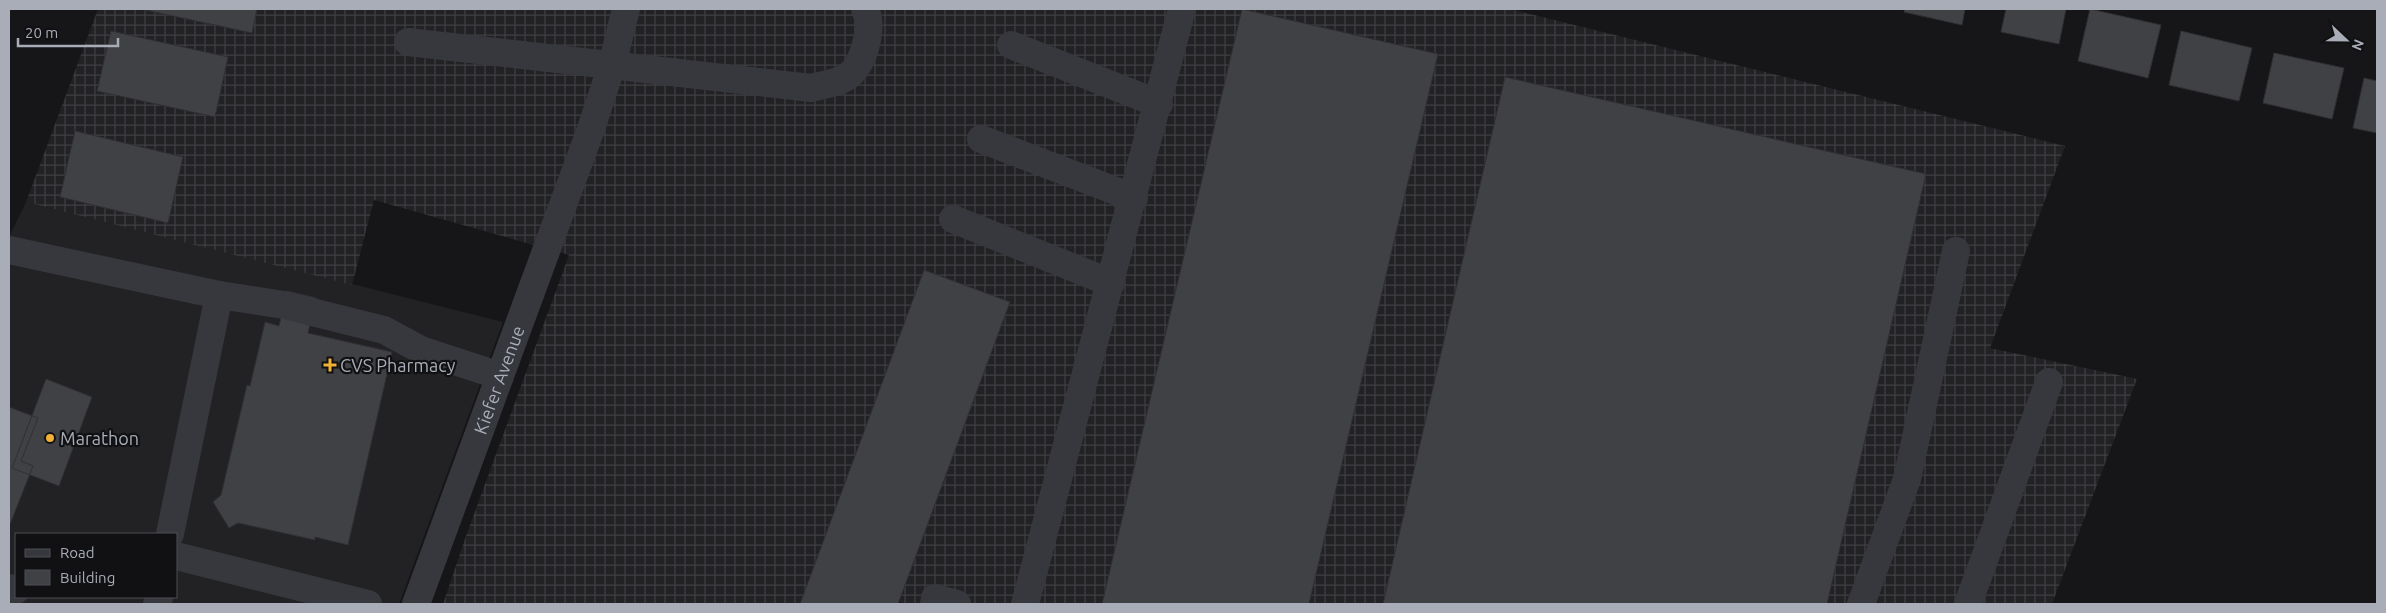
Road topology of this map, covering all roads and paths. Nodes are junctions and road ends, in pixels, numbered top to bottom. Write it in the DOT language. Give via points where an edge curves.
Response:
graph roads {
  1 [pos="626,9"];
  2 [pos="865,9"];
  3 [pos="1182,9"];
  4 [pos="408,42"];
  5 [pos="1011,46"];
  6 [pos="612,65"];
  7 [pos="1159,104"];
  8 [pos="981,139"];
  9 [pos="1134,198"];
  10 [pos="953,219"];
  11 [pos="9,250"];
  12 [pos="1956,251"];
  13 [pos="1111,283"];
  14 [pos="219,295"];
  15 [pos="500,376"];
  16 [pos="2050,382"];
  17 [pos="170,533"];
  18 [pos="178,556"];
  19 [pos="368,604"];
  20 [pos="416,604"];
  21 [pos="934,604"];
  22 [pos="957,604"];
  23 [pos="1025,604"];
  24 [pos="1861,604"];
  25 [pos="1968,604"];
  1 -- 6 [label="street, Kiefer Avenue"];
  2 -- 6 [label="street" via="868,16 865,53 848,76 811,88"];
  3 -- 7 [label="street"];
  4 -- 6 [label="street"];
  5 -- 7 [label="street"];
  6 -- 15 [label="street, Kiefer Avenue"];
  7 -- 9 [label="street"];
  8 -- 9 [label="street"];
  9 -- 13 [label="street"];
  10 -- 13 [label="street"];
  11 -- 14 [label="street"];
  12 -- 24 [label="street" via="1907,479"];
  13 -- 23 [label="street"];
  14 -- 15 [label="street" via="284,305 384,330 421,350"];
  14 -- 17 [label="street"];
  15 -- 20 [label="street, Kiefer Avenue"];
  16 -- 25 [label="street"];
  18 -- 19 [label="street"];
  21 -- 22 [label="street" via="935,598"];
}
